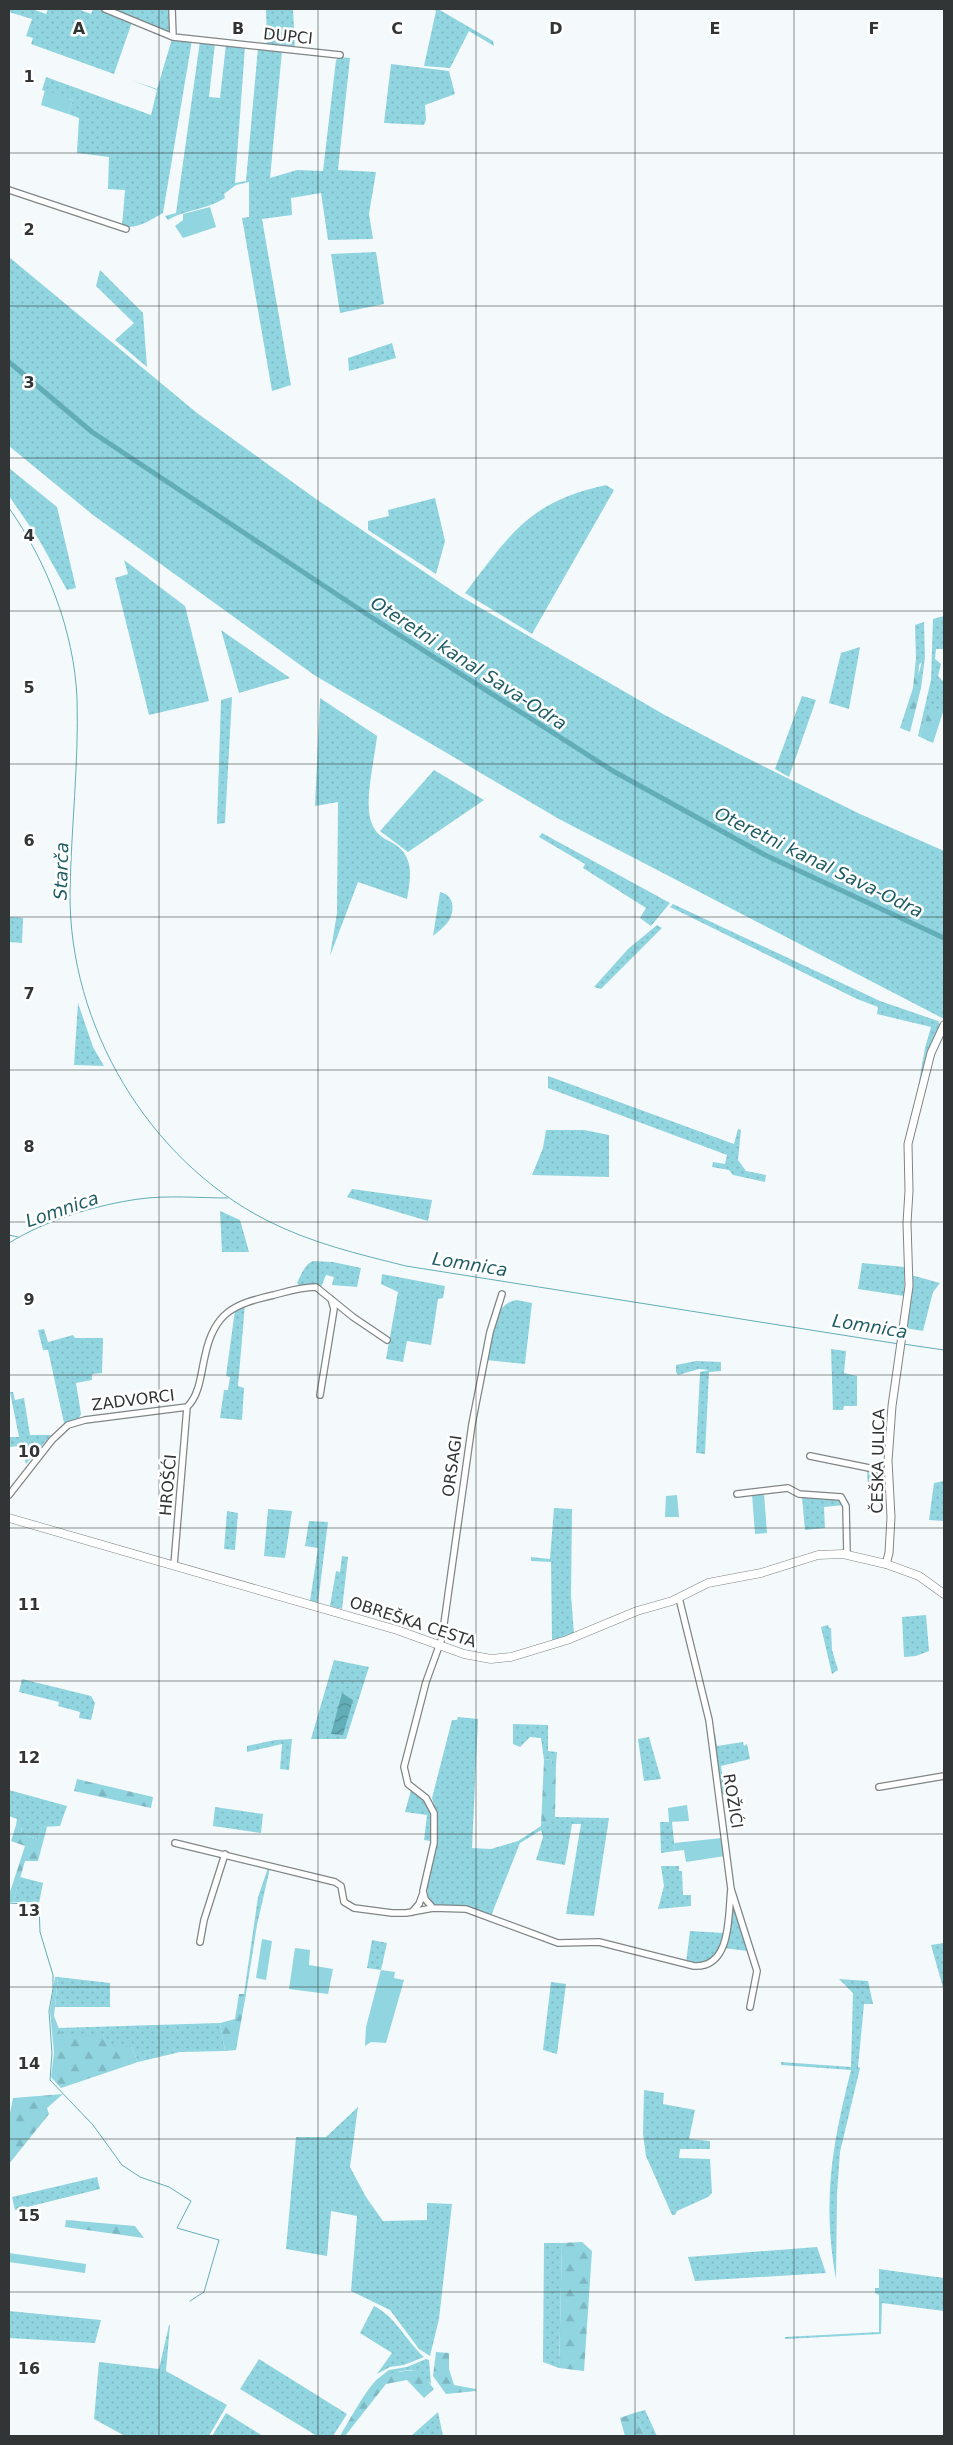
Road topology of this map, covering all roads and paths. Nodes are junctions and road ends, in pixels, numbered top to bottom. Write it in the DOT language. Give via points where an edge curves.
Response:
graph roads {
  1 [pos="105,9"];
  2 [pos="172,9"];
  3 [pos="173,36"];
  4 [pos="340,56"];
  5 [pos="9,190"];
  6 [pos="126,229"];
  7 [pos="944,1025"];
  8 [pos="502,1294"];
  9 [pos="330,1298"];
  10 [pos="387,1340"];
  11 [pos="320,1395"];
  12 [pos="187,1407"];
  13 [pos="810,1456"];
  14 [pos="888,1472"];
  15 [pos="738,1494"];
  16 [pos="9,1495"];
  17 [pos="9,1518"];
  18 [pos="847,1554"];
  19 [pos="886,1564"];
  20 [pos="174,1565"];
  21 [pos="944,1594"];
  22 [pos="679,1598"];
  23 [pos="440,1645"];
  24 [pos="944,1776"];
  25 [pos="880,1787"];
  26 [pos="175,1843"];
  27 [pos="225,1854"];
  28 [pos="731,1889"];
  29 [pos="423,1891"];
  30 [pos="433,1908"];
  31 [pos="412,1912"];
  32 [pos="200,1942"];
  33 [pos="750,2007"];
  1 -- 3 [label="street, DUPCI"];
  2 -- 3 [label="street"];
  3 -- 4 [label="street, DUPCI"];
  5 -- 6 [label="street"];
  7 -- 14 [label="street, ČEŠKA ULICA" via="931,1053 908,1144 906,1223 909,1286 892,1406"];
  8 -- 23 [label="street, ORSAGI" via="490,1332 472,1424"];
  9 -- 10 [label="street, ZADVORCI"];
  9 -- 11 [label="street" via="334,1309"];
  9 -- 12 [label="street, ZADVORCI" via="316,1287 297,1288 250,1300 228,1312 214,1329 195,1396"];
  12 -- 16 [label="street, ZADVORCI" via="68,1425 52,1440"];
  12 -- 20 [label="street, HROŠĆI"];
  13 -- 14 [label="street"];
  14 -- 19 [label="street, ČEŠKA ULICA" via="891,1517"];
  15 -- 18 [label="street" via="788,1488 799,1494 841,1497 846,1506"];
  17 -- 20 [label="main road, OBREŠKA CESTA"];
  18 -- 19 [label="main road, OBREŠKA CESTA"];
  18 -- 22 [label="main road, OBREŠKA CESTA" via="810,1556 761,1572 708,1583"];
  19 -- 21 [label="main road, OBREŠKA CESTA" via="919,1576"];
  20 -- 23 [label="main road, OBREŠKA CESTA"];
  22 -- 23 [label="main road, OBREŠKA CESTA" via="637,1611 567,1640 503,1658 475,1657"];
  22 -- 28 [label="street, ROŽIĆI" via="708,1720"];
  23 -- 29 [label="street, ORSAGI" via="426,1682 404,1768 406,1781 426,1798 435,1821 434,1843"];
  24 -- 25 [label="street"];
  26 -- 27 [label="street"];
  27 -- 31 [label="street" via="335,1882 341,1886 344,1902 349,1907 372,1912"];
  27 -- 32 [label="street"];
  28 -- 30 [label="street" via="725,1941 716,1959 703,1966 599,1942 558,1943 471,1910"];
  28 -- 33 [label="street, ROŽIĆI" via="757,1971"];
  29 -- 30 [label="street"];
  29 -- 31 [label="street, ORSAGI"];
  30 -- 31 [label="street"];
}
